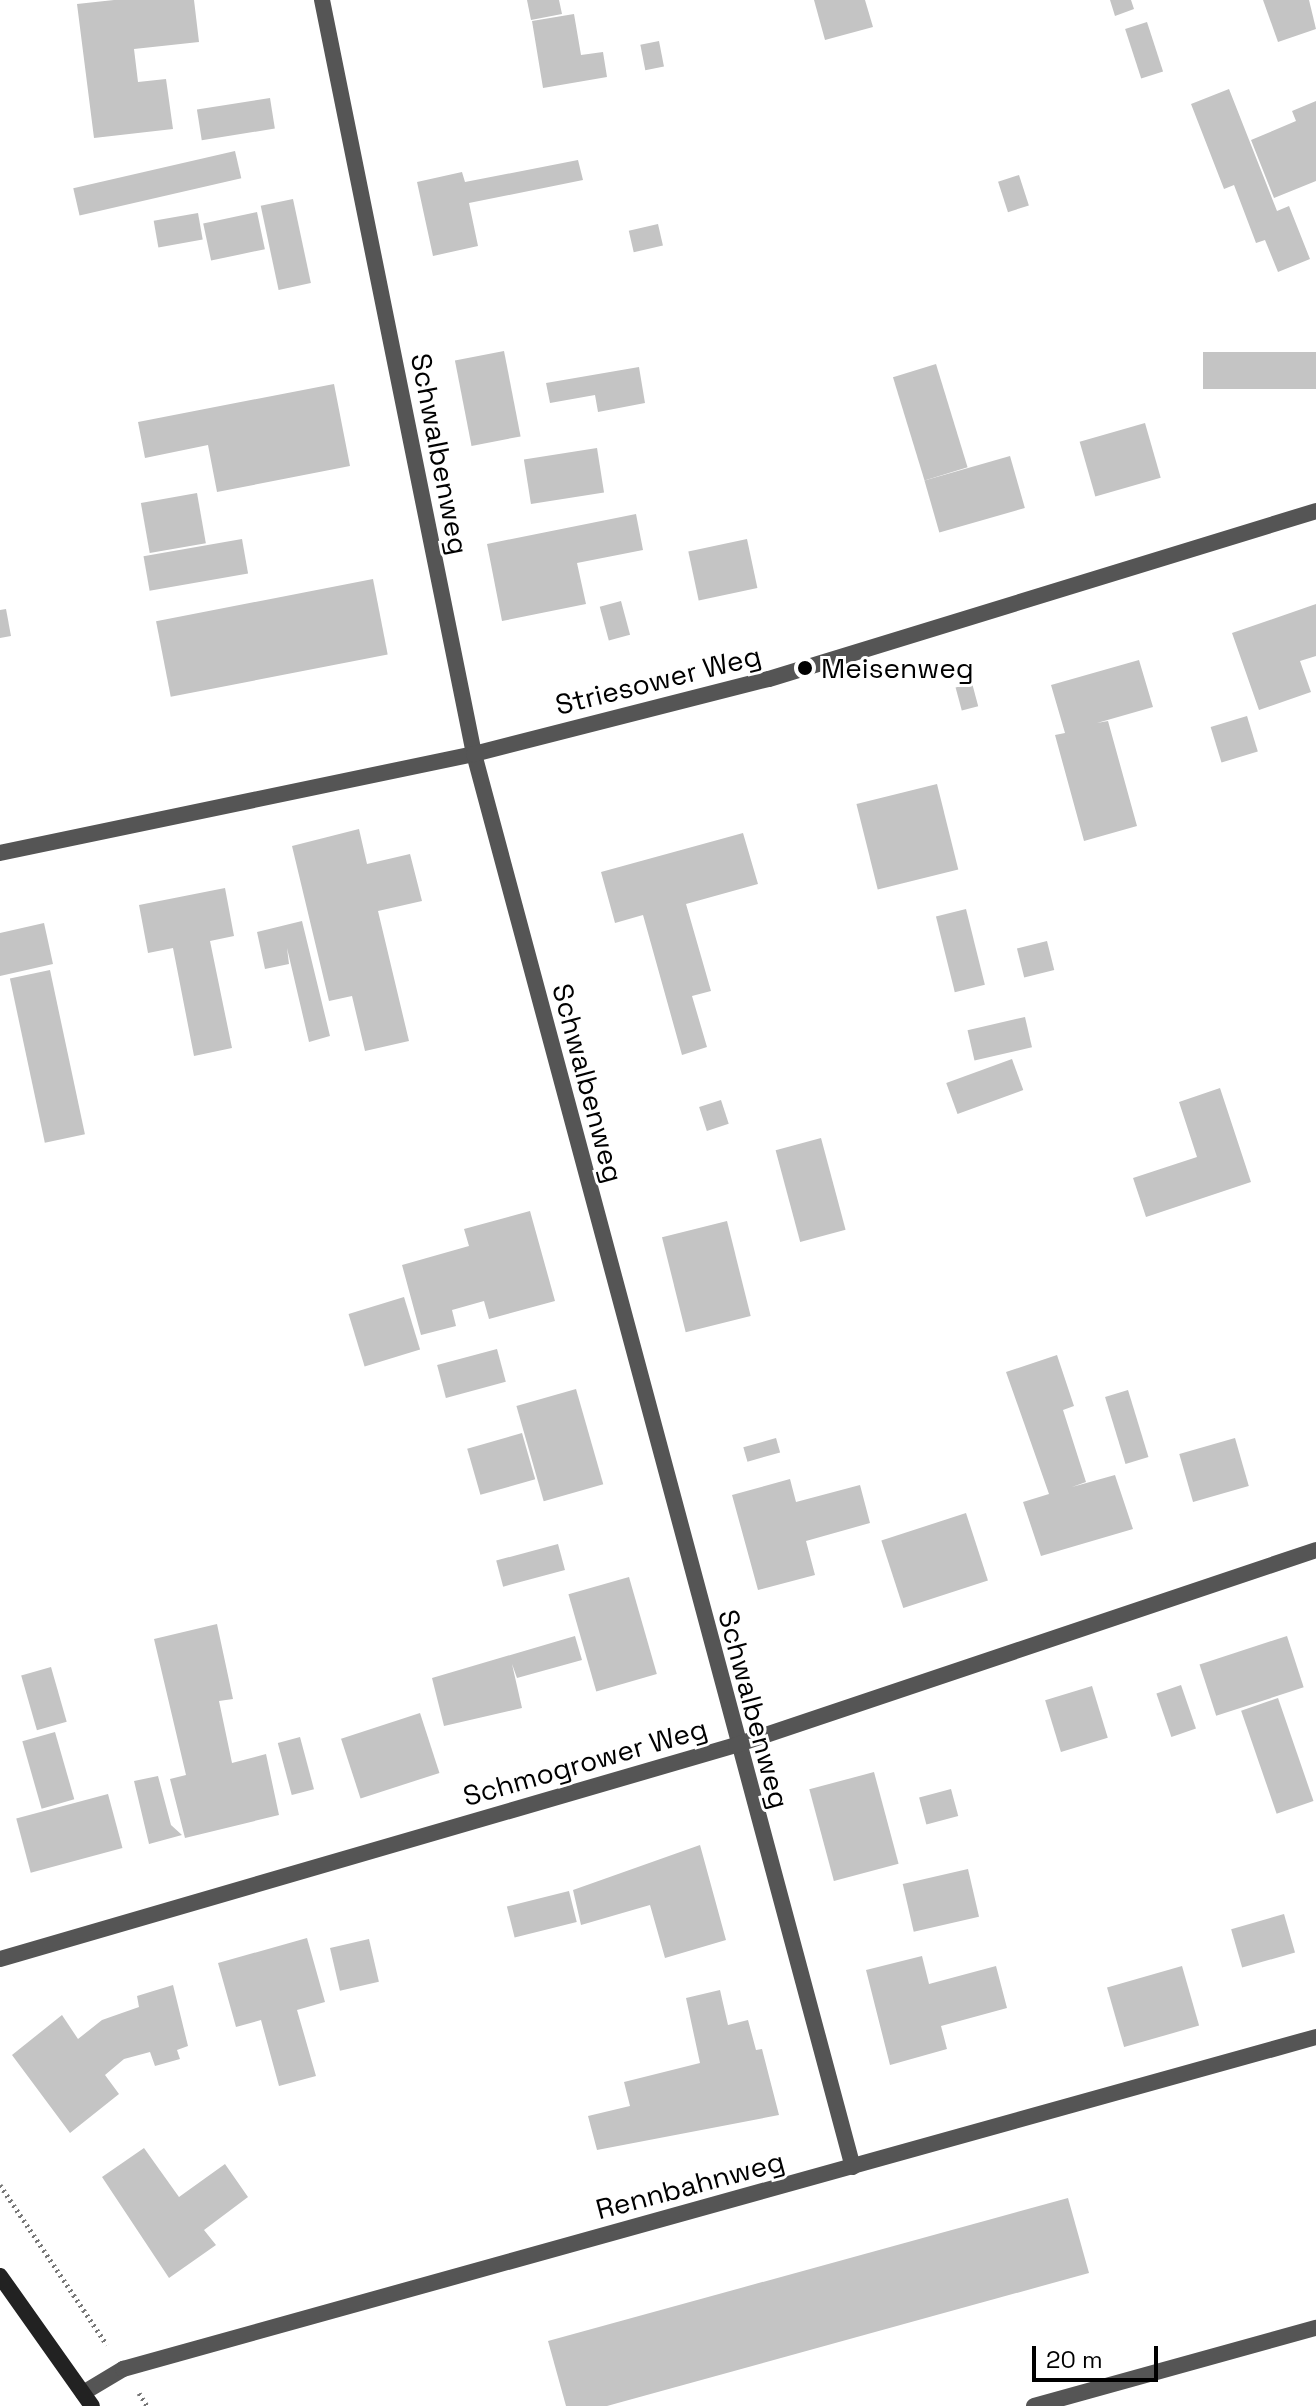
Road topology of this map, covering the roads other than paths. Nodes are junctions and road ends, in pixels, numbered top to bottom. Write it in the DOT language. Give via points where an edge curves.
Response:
graph roads {
  1 [pos="322,0"];
  2 [pos="1316,511"];
  3 [pos="474,754"];
  4 [pos="0,853"];
  5 [pos="1316,1550"];
  6 [pos="736,1745"];
  7 [pos="0,1959"];
  8 [pos="1316,2037"];
  9 [pos="853,2167"];
  10 [pos="0,2276"];
  11 [pos="1316,2328"];
  12 [pos="87,2400"];
  13 [pos="1034,2406"];
  1 -- 3 [label="street, Schwalbenweg"];
  2 -- 3 [label="street, Striesower Weg" via="943,629"];
  3 -- 4 [label="street, Striesower Weg"];
  3 -- 6 [label="street, Schwalbenweg"];
  5 -- 6 [label="street, Schmogrower Weg"];
  6 -- 7 [label="street, Schmogrower Weg"];
  6 -- 9 [label="street, Schwalbenweg"];
  8 -- 9 [label="street, Rennbahnweg"];
  9 -- 12 [label="street, Rennbahnweg" via="123,2369"];
  10 -- 12 [label="main road"];
  11 -- 13 [label="street"];
}
